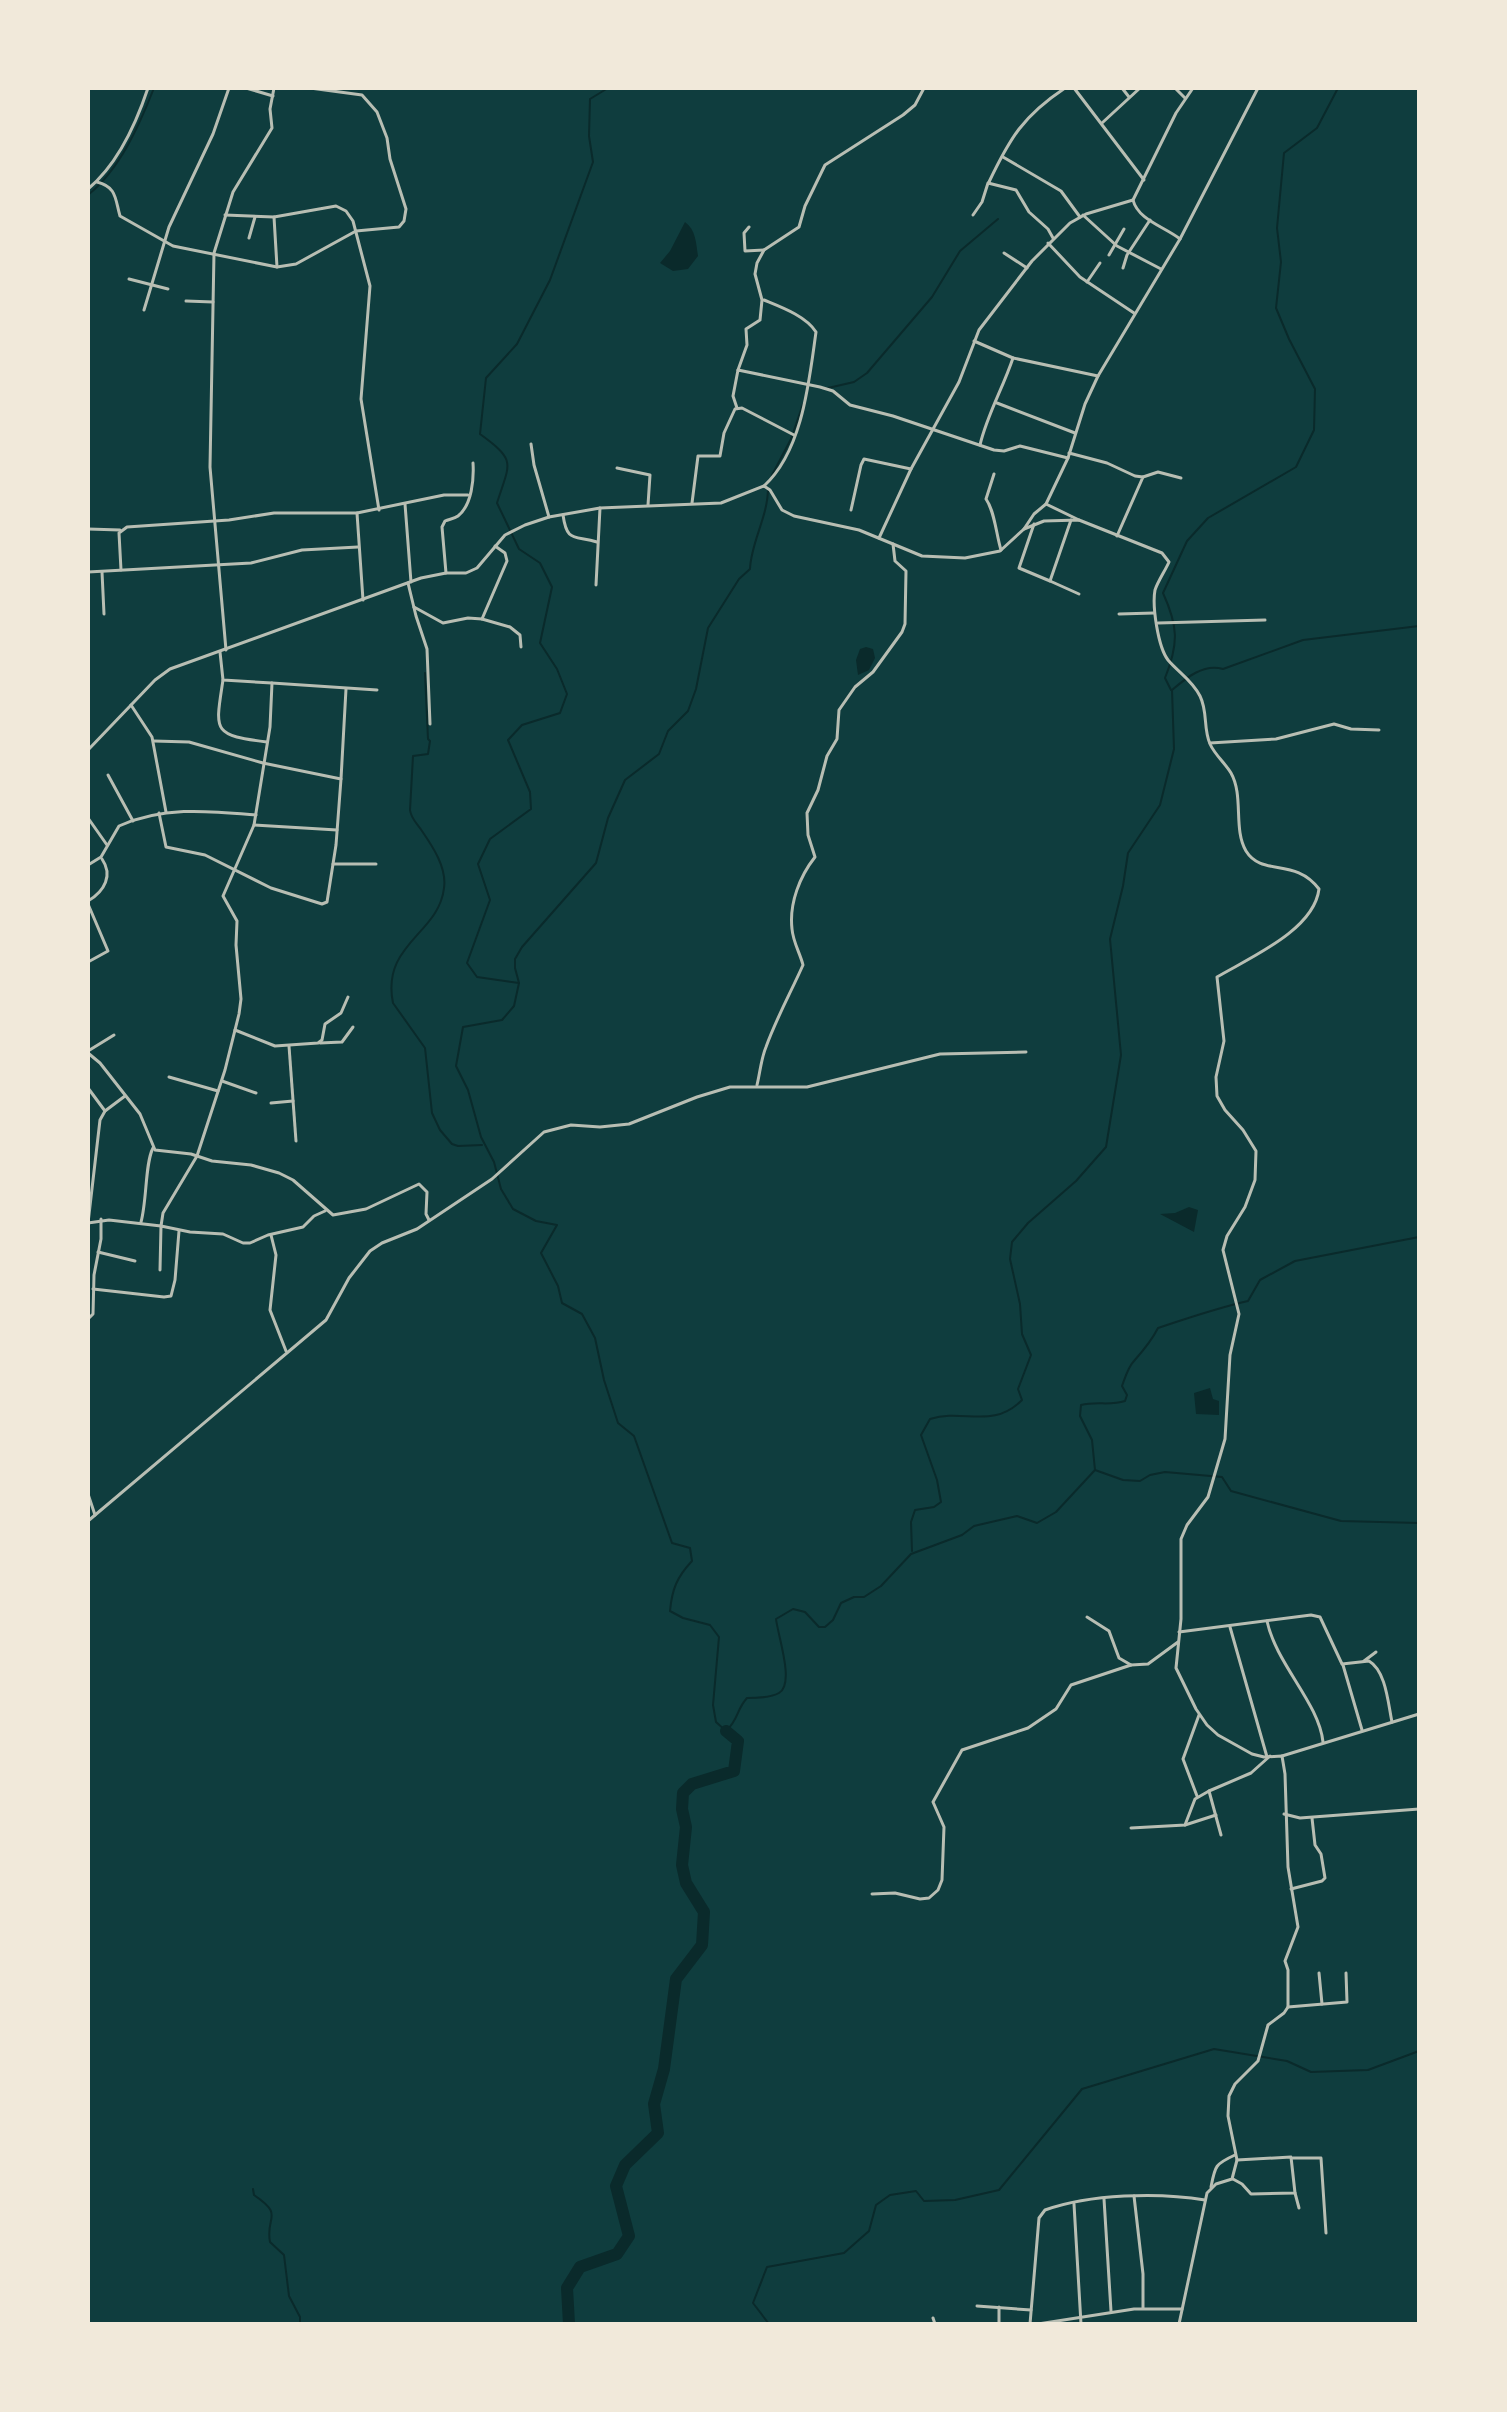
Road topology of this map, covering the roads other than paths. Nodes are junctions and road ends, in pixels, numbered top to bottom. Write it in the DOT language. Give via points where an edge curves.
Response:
graph roads {
  1 [pos="148,88"];
  2 [pos="229,88"];
  3 [pos="246,88"];
  4 [pos="274,88"];
  5 [pos="310,88"];
  6 [pos="924,88"];
  7 [pos="946,88"];
  8 [pos="959,88"];
  9 [pos="1065,88"];
  10 [pos="1074,88"];
  11 [pos="1122,88"];
  12 [pos="1140,88"];
  13 [pos="1175,88"];
  14 [pos="1193,88"];
  15 [pos="1258,88"];
  16 [pos="355,90"];
  17 [pos="273,96"];
  18 [pos="1129,97"];
  19 [pos="1185,98"];
  20 [pos="1101,123"];
  21 [pos="1003,157"];
  22 [pos="1144,180"];
  23 [pos="97,182"];
  24 [pos="988,183"];
  25 [pos="88,189"];
  26 [pos="1133,200"];
  27 [pos="225,215"];
  28 [pos="973,215"];
  29 [pos="1082,216"];
  30 [pos="255,217"];
  31 [pos="274,217"];
  32 [pos="1150,220"];
  33 [pos="749,227"];
  34 [pos="1124,229"];
  35 [pos="356,231"];
  36 [pos="249,238"];
  37 [pos="1053,238"];
  38 [pos="1180,239"];
  39 [pos="165,242"];
  40 [pos="1048,243"];
  41 [pos="1114,243"];
  42 [pos="764,250"];
  43 [pos="1128,252"];
  44 [pos="214,253"];
  45 [pos="1004,253"];
  46 [pos="1109,255"];
  47 [pos="1100,263"];
  48 [pos="277,267"];
  49 [pos="1027,268"];
  50 [pos="1123,268"];
  51 [pos="1161,269"];
  52 [pos="129,279"];
  53 [pos="1087,282"];
  54 [pos="152,284"];
  55 [pos="168,289"];
  56 [pos="186,301"];
  57 [pos="765,301"];
  58 [pos="213,302"];
  59 [pos="144,310"];
  60 [pos="1135,314"];
  61 [pos="974,341"];
  62 [pos="1013,358"];
  63 [pos="738,370"];
  64 [pos="1098,376"];
  65 [pos="809,385"];
  66 [pos="997,403"];
  67 [pos="737,408"];
  68 [pos="933,429"];
  69 [pos="1075,433"];
  70 [pos="794,435"];
  71 [pos="531,444"];
  72 [pos="980,445"];
  73 [pos="1068,456"];
  74 [pos="473,463"];
  75 [pos="617,468"];
  76 [pos="911,469"];
  77 [pos="994,474"];
  78 [pos="1143,477"];
  79 [pos="1181,478"];
  80 [pos="767,487"];
  81 [pos="468,495"];
  82 [pos="692,503"];
  83 [pos="405,504"];
  84 [pos="1046,504"];
  85 [pos="648,505"];
  86 [pos="600,508"];
  87 [pos="379,510"];
  88 [pos="851,510"];
  89 [pos="357,513"];
  90 [pos="563,515"];
  91 [pos="549,517"];
  92 [pos="1071,520"];
  93 [pos="1079,520"];
  94 [pos="215,522"];
  95 [pos="1034,524"];
  96 [pos="88,529"];
  97 [pos="1024,529"];
  98 [pos="120,530"];
  99 [pos="1117,536"];
  100 [pos="879,538"];
  101 [pos="597,542"];
  102 [pos="893,544"];
  103 [pos="495,546"];
  104 [pos="358,547"];
  105 [pos="1001,550"];
  106 [pos="218,565"];
  107 [pos="121,570"];
  108 [pos="88,572"];
  109 [pos="102,572"];
  110 [pos="446,573"];
  111 [pos="1050,581"];
  112 [pos="409,582"];
  113 [pos="596,585"];
  114 [pos="1079,594"];
  115 [pos="363,600"];
  116 [pos="414,607"];
  117 [pos="1154,613"];
  118 [pos="104,614"];
  119 [pos="1119,614"];
  120 [pos="482,619"];
  121 [pos="1265,620"];
  122 [pos="1158,623"];
  123 [pos="521,647"];
  124 [pos="220,650"];
  125 [pos="226,650"];
  126 [pos="223,680"];
  127 [pos="272,683"];
  128 [pos="346,689"];
  129 [pos="377,690"];
  130 [pos="131,705"];
  131 [pos="430,724"];
  132 [pos="1379,730"];
  133 [pos="154,741"];
  134 [pos="267,742"];
  135 [pos="1210,743"];
  136 [pos="88,750"];
  137 [pos="263,763"];
  138 [pos="108,775"];
  139 [pos="341,779"];
  140 [pos="166,812"];
  141 [pos="159,813"];
  142 [pos="256,815"];
  143 [pos="88,818"];
  144 [pos="133,821"];
  145 [pos="254,825"];
  146 [pos="337,830"];
  147 [pos="108,846"];
  148 [pos="101,857"];
  149 [pos="333,864"];
  150 [pos="376,864"];
  151 [pos="88,865"];
  152 [pos="235,870"];
  153 [pos="88,902"];
  154 [pos="88,962"];
  155 [pos="348,997"];
  156 [pos="353,1027"];
  157 [pos="235,1030"];
  158 [pos="114,1035"];
  159 [pos="318,1043"];
  160 [pos="289,1046"];
  161 [pos="88,1052"];
  162 [pos="1026,1052"];
  163 [pos="169,1077"];
  164 [pos="222,1081"];
  165 [pos="757,1086"];
  166 [pos="88,1088"];
  167 [pos="218,1091"];
  168 [pos="256,1093"];
  169 [pos="125,1096"];
  170 [pos="293,1101"];
  171 [pos="271,1103"];
  172 [pos="105,1111"];
  173 [pos="296,1141"];
  174 [pos="153,1148"];
  175 [pos="197,1156"];
  176 [pos="88,1157"];
  177 [pos="95,1158"];
  178 [pos="325,1211"];
  179 [pos="101,1219"];
  180 [pos="429,1220"];
  181 [pos="141,1222"];
  182 [pos="88,1223"];
  183 [pos="161,1226"];
  184 [pos="179,1230"];
  185 [pos="271,1235"];
  186 [pos="98,1252"];
  187 [pos="135,1261"];
  188 [pos="160,1270"];
  189 [pos="93,1289"];
  190 [pos="88,1319"];
  191 [pos="286,1352"];
  192 [pos="88,1494"];
  193 [pos="95,1515"];
  194 [pos="88,1521"];
  195 [pos="1087,1617"];
  196 [pos="1267,1621"];
  197 [pos="1230,1627"];
  198 [pos="1179,1632"];
  199 [pos="1178,1642"];
  200 [pos="1376,1652"];
  201 [pos="1364,1661"];
  202 [pos="1342,1664"];
  203 [pos="1131,1665"];
  204 [pos="1418,1714"];
  205 [pos="1199,1715"];
  206 [pos="1419,1721"];
  207 [pos="1392,1722"];
  208 [pos="1362,1730"];
  209 [pos="1323,1742"];
  210 [pos="1268,1756"];
  211 [pos="1282,1756"];
  212 [pos="1209,1791"];
  213 [pos="1197,1796"];
  214 [pos="1419,1809"];
  215 [pos="1284,1814"];
  216 [pos="1216,1815"];
  217 [pos="1312,1817"];
  218 [pos="1185,1825"];
  219 [pos="1131,1828"];
  220 [pos="1221,1835"];
  221 [pos="1291,1889"];
  222 [pos="872,1894"];
  223 [pos="1319,1973"];
  224 [pos="1346,1973"];
  225 [pos="1322,2004"];
  226 [pos="1288,2007"];
  227 [pos="1235,2155"];
  228 [pos="1292,2158"];
  229 [pos="1237,2160"];
  230 [pos="1232,2179"];
  231 [pos="1211,2187"];
  232 [pos="1295,2193"];
  233 [pos="1134,2196"];
  234 [pos="1104,2199"];
  235 [pos="1205,2200"];
  236 [pos="1074,2203"];
  237 [pos="1299,2208"];
  238 [pos="1326,2233"];
  239 [pos="977,2306"];
  240 [pos="999,2307"];
  241 [pos="1143,2309"];
  242 [pos="1182,2309"];
  243 [pos="1031,2310"];
  244 [pos="1111,2312"];
  245 [pos="933,2318"];
  246 [pos="1081,2321"];
  247 [pos="935,2324"];
  248 [pos="999,2324"];
  249 [pos="1030,2324"];
  250 [pos="1038,2324"];
  251 [pos="1179,2324"];
  1 -- 23 [label="street" via="138,117"];
  2 -- 39 [label="street"];
  3 -- 17 [label="street"];
  4 -- 17 [label="street"];
  5 -- 16 [label="street"];
  6 -- 42 [label="street" via="903,115 825,165 799,227"];
  7 -- 8 [label="street"];
  9 -- 21 [label="street" via="1025,118"];
  10 -- 20 [label="street"];
  11 -- 18 [label="street"];
  12 -- 18 [label="street"];
  13 -- 19 [label="street"];
  14 -- 19 [label="street"];
  15 -- 38 [label="street"];
  16 -- 35 [label="street" via="369,100 383,125 406,213 395,229"];
  17 -- 27 [label="street" via="272,128"];
  18 -- 20 [label="street"];
  19 -- 22 [label="street"];
  20 -- 22 [label="street"];
  21 -- 24 [label="street"];
  21 -- 29 [label="street" via="1061,191"];
  22 -- 26 [label="street"];
  23 -- 25 [label="street"];
  23 -- 39 [label="street" via="112,187 120,216"];
  24 -- 28 [label="street"];
  24 -- 37 [label="street" via="1020,193"];
  26 -- 29 [label="street"];
  26 -- 32 [label="street"];
  27 -- 30 [label="street"];
  27 -- 44 [label="street"];
  29 -- 37 [label="street"];
  29 -- 41 [label="street"];
  30 -- 31 [label="street"];
  30 -- 36 [label="street"];
  31 -- 35 [label="street" via="336,206 346,211"];
  31 -- 48 [label="street"];
  32 -- 38 [label="street"];
  32 -- 43 [label="street"];
  33 -- 42 [label="street" via="745,251"];
  34 -- 41 [label="street"];
  35 -- 48 [label="street" via="296,264"];
  35 -- 87 [label="street" via="370,293 361,399"];
  37 -- 40 [label="street"];
  38 -- 51 [label="street"];
  39 -- 44 [label="street"];
  39 -- 54 [label="street"];
  40 -- 49 [label="street"];
  40 -- 53 [label="street"];
  41 -- 43 [label="street"];
  41 -- 46 [label="street"];
  42 -- 57 [label="street" via="755,270"];
  43 -- 50 [label="street"];
  43 -- 51 [label="street"];
  44 -- 48 [label="street"];
  44 -- 58 [label="street"];
  45 -- 49 [label="street"];
  47 -- 53 [label="street"];
  49 -- 61 [label="street"];
  51 -- 60 [label="street"];
  52 -- 54 [label="street"];
  53 -- 60 [label="street"];
  54 -- 55 [label="street"];
  54 -- 59 [label="street"];
  56 -- 58 [label="street"];
  57 -- 63 [label="street" via="760,320 746,329 747,345"];
  57 -- 65 [label="street" via="816,329"];
  58 -- 94 [label="street" via="210,447"];
  60 -- 64 [label="street"];
  61 -- 62 [label="street"];
  61 -- 68 [label="street"];
  62 -- 64 [label="street"];
  62 -- 66 [label="street"];
  63 -- 65 [label="street"];
  63 -- 67 [label="street" via="733,396"];
  64 -- 69 [label="street"];
  65 -- 68 [label="street" via="833,391 850,405"];
  65 -- 70 [label="street"];
  66 -- 69 [label="street"];
  66 -- 72 [label="street"];
  67 -- 70 [label="street"];
  67 -- 82 [label="street" via="720,456 698,456"];
  68 -- 72 [label="street"];
  68 -- 76 [label="street"];
  69 -- 73 [label="street"];
  70 -- 80 [label="street"];
  71 -- 91 [label="street"];
  72 -- 73 [label="street"];
  73 -- 78 [label="street"];
  73 -- 84 [label="street"];
  74 -- 81 [label="street" via="474,483"];
  75 -- 85 [label="street" via="650,475"];
  76 -- 88 [label="street" via="864,459"];
  76 -- 100 [label="street"];
  77 -- 105 [label="street" via="986,499"];
  78 -- 79 [label="street" via="1158,472"];
  78 -- 99 [label="street"];
  80 -- 82 [label="street" via="726,503"];
  80 -- 100 [label="street" via="782,510 794,516"];
  81 -- 83 [label="street"];
  81 -- 110 [label="street" via="460,514 442,527"];
  82 -- 85 [label="street"];
  83 -- 87 [label="street"];
  83 -- 112 [label="street"];
  84 -- 93 [label="street"];
  84 -- 97 [label="street"];
  85 -- 86 [label="street"];
  86 -- 90 [label="street"];
  86 -- 101 [label="street"];
  87 -- 89 [label="street"];
  89 -- 94 [label="street" via="274,513"];
  89 -- 104 [label="street"];
  90 -- 91 [label="street"];
  90 -- 101 [label="street" via="569,536"];
  91 -- 103 [label="street" via="516,529"];
  92 -- 93 [label="street"];
  92 -- 95 [label="street"];
  92 -- 111 [label="street"];
  93 -- 99 [label="street"];
  94 -- 98 [label="street"];
  94 -- 106 [label="street"];
  95 -- 97 [label="street"];
  95 -- 111 [label="street" via="1019,568"];
  96 -- 98 [label="street"];
  97 -- 105 [label="street"];
  98 -- 107 [label="street"];
  99 -- 117 [label="street" via="1162,553 1169,562 1156,588"];
  100 -- 102 [label="street"];
  101 -- 113 [label="street"];
  102 -- 105 [label="street" via="941,558"];
  102 -- 165 [label="street" via="895,561 906,571 905,624 839,710 837,739 807,813 815,857 801,877 792,917 803,965 765,1048"];
  103 -- 110 [label="street" via="477,568"];
  103 -- 120 [label="street" via="507,561"];
  104 -- 106 [label="street" via="309,549 257,563"];
  104 -- 115 [label="street"];
  106 -- 107 [label="street"];
  106 -- 125 [label="street"];
  107 -- 109 [label="street"];
  108 -- 109 [label="street"];
  109 -- 118 [label="street"];
  110 -- 112 [label="street"];
  111 -- 114 [label="street"];
  112 -- 115 [label="street"];
  112 -- 116 [label="street"];
  115 -- 125 [label="street"];
  116 -- 120 [label="street" via="443,623"];
  116 -- 131 [label="street" via="427,649"];
  117 -- 119 [label="street"];
  117 -- 122 [label="street"];
  120 -- 123 [label="street" via="518,631"];
  121 -- 122 [label="street"];
  122 -- 135 [label="street" via="1160,646 1192,682 1206,709"];
  124 -- 125 [label="street"];
  124 -- 126 [label="street"];
  124 -- 130 [label="street" via="170,669"];
  126 -- 127 [label="street"];
  126 -- 134 [label="street" via="220,728"];
  127 -- 128 [label="street"];
  127 -- 134 [label="street"];
  128 -- 129 [label="street"];
  128 -- 139 [label="street"];
  130 -- 133 [label="street"];
  130 -- 136 [label="street"];
  132 -- 135 [label="street" via="1334,724 1276,739"];
  133 -- 137 [label="street" via="189,742"];
  133 -- 140 [label="street"];
  134 -- 137 [label="street"];
  135 -- 198 [label="street" via="1232,774 1245,849 1254,861 1311,877 1319,889 1318,902 1294,929 1217,977 1224,1041 1217,1096 1256,1151 1255,1180 1223,1250 1239,1314 1230,1355 1225,1439 1213,1485 1181,1539"];
  137 -- 139 [label="street"];
  137 -- 142 [label="street"];
  138 -- 144 [label="street"];
  139 -- 146 [label="street"];
  140 -- 141 [label="street"];
  140 -- 142 [label="street"];
  141 -- 144 [label="street"];
  141 -- 152 [label="street" via="166,847 205,855"];
  142 -- 145 [label="street"];
  143 -- 147 [label="street"];
  144 -- 147 [label="street" via="115,829"];
  145 -- 146 [label="street"];
  145 -- 152 [label="street"];
  146 -- 149 [label="street"];
  147 -- 148 [label="street"];
  148 -- 151 [label="street"];
  148 -- 153 [label="street" via="107,879"];
  149 -- 150 [label="street"];
  149 -- 152 [label="street" via="328,900 322,904"];
  152 -- 157 [label="street" via="223,896 237,921 241,999"];
  153 -- 154 [label="street" via="108,951"];
  155 -- 159 [label="street" via="341,1013 325,1024"];
  156 -- 159 [label="street" via="342,1042"];
  157 -- 160 [label="street"];
  157 -- 164 [label="street"];
  158 -- 161 [label="street"];
  159 -- 160 [label="street"];
  160 -- 170 [label="street"];
  161 -- 169 [label="street"];
  162 -- 165 [label="street" via="940,1054 807,1087"];
  163 -- 167 [label="street"];
  164 -- 167 [label="street"];
  164 -- 168 [label="street"];
  165 -- 180 [label="street" via="715,1090 629,1124 557,1128"];
  166 -- 172 [label="street"];
  167 -- 175 [label="street"];
  169 -- 172 [label="street"];
  169 -- 174 [label="street" via="148,1129"];
  170 -- 171 [label="street"];
  170 -- 173 [label="street"];
  172 -- 177 [label="street"];
  174 -- 175 [label="street"];
  174 -- 181 [label="street"];
  175 -- 178 [label="street" via="279,1173"];
  175 -- 183 [label="street" via="163,1213"];
  176 -- 177 [label="street"];
  177 -- 182 [label="street"];
  178 -- 180 [label="street" via="345,1215 419,1184 427,1192"];
  178 -- 185 [label="street" via="303,1227"];
  179 -- 181 [label="street"];
  179 -- 182 [label="street"];
  179 -- 186 [label="street"];
  180 -- 191 [label="street" via="370,1251 326,1320"];
  181 -- 183 [label="street"];
  183 -- 184 [label="street"];
  183 -- 188 [label="street"];
  184 -- 185 [label="street" via="223,1234 243,1243"];
  184 -- 189 [label="street" via="171,1296"];
  185 -- 191 [label="street" via="276,1255 270,1310"];
  186 -- 187 [label="street"];
  186 -- 189 [label="street"];
  189 -- 190 [label="street" via="93,1314"];
  191 -- 193 [label="street"];
  192 -- 193 [label="street"];
  193 -- 194 [label="street"];
  195 -- 203 [label="street" via="1109,1631 1119,1658"];
  196 -- 197 [label="street"];
  196 -- 202 [label="street" via="1320,1617"];
  196 -- 209 [label="street" via="1320,1724"];
  197 -- 198 [label="street"];
  197 -- 210 [label="street"];
  198 -- 199 [label="street"];
  199 -- 203 [label="street" via="1148,1664"];
  199 -- 205 [label="street" via="1178,1676"];
  200 -- 201 [label="street"];
  201 -- 202 [label="street"];
  201 -- 207 [label="street" via="1376,1666"];
  202 -- 208 [label="street"];
  203 -- 222 [label="street" via="1071,1685 1056,1709 1028,1728 962,1750 933,1802 944,1827 938,1890 920,1899"];
  204 -- 206 [label="street"];
  204 -- 207 [label="street"];
  205 -- 210 [label="street" via="1226,1741"];
  205 -- 213 [label="street" via="1183,1759"];
  207 -- 208 [label="street"];
  208 -- 209 [label="street"];
  209 -- 211 [label="street"];
  210 -- 211 [label="street"];
  210 -- 212 [label="street" via="1251,1773"];
  211 -- 215 [label="street"];
  212 -- 213 [label="street"];
  212 -- 216 [label="street"];
  213 -- 218 [label="street"];
  214 -- 217 [label="street"];
  215 -- 217 [label="street"];
  215 -- 221 [label="street"];
  216 -- 218 [label="street"];
  216 -- 220 [label="street"];
  217 -- 221 [label="street" via="1325,1878"];
  218 -- 219 [label="street"];
  221 -- 226 [label="street" via="1298,1927 1285,1961"];
  223 -- 225 [label="street"];
  224 -- 225 [label="street" via="1347,2002"];
  225 -- 226 [label="street"];
  226 -- 227 [label="street" via="1268,2025 1258,2061 1229,2096"];
  227 -- 229 [label="street"];
  227 -- 231 [label="street" via="1218,2163"];
  228 -- 229 [label="street"];
  228 -- 232 [label="street"];
  228 -- 238 [label="street" via="1321,2158"];
  229 -- 230 [label="street"];
  230 -- 231 [label="street"];
  230 -- 232 [label="street" via="1251,2194"];
  231 -- 235 [label="street"];
  232 -- 237 [label="street"];
  233 -- 234 [label="street"];
  233 -- 235 [label="street"];
  233 -- 241 [label="street"];
  234 -- 236 [label="street"];
  234 -- 244 [label="street"];
  235 -- 242 [label="street"];
  236 -- 243 [label="street" via="1045,2210 1039,2218"];
  236 -- 246 [label="street"];
  239 -- 240 [label="street"];
  240 -- 243 [label="street"];
  240 -- 248 [label="street"];
  241 -- 242 [label="street"];
  241 -- 244 [label="street"];
  242 -- 251 [label="street"];
  243 -- 249 [label="street"];
  244 -- 246 [label="street"];
  245 -- 247 [label="street"];
  246 -- 250 [label="street"];
}
